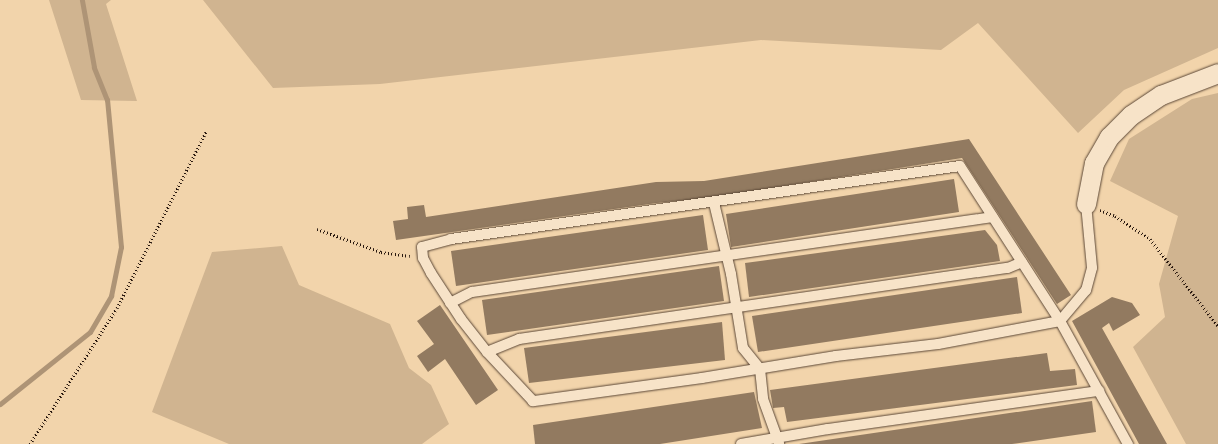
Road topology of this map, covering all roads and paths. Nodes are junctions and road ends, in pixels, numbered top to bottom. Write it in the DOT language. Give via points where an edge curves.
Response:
graph roads {
  1 [pos="1218,73"];
  2 [pos="207,130"];
  3 [pos="714,203"];
  4 [pos="1086,204"];
  5 [pos="993,217"];
  6 [pos="317,229"];
  7 [pos="726,255"];
  8 [pos="423,258"];
  9 [pos="1022,262"];
  10 [pos="450,303"];
  11 [pos="736,307"];
  12 [pos="1060,321"];
  13 [pos="1218,326"];
  14 [pos="487,352"];
  15 [pos="760,369"];
  16 [pos="1098,391"];
  17 [pos="778,441"];
  18 [pos="30,444"];
  19 [pos="741,444"];
  20 [pos="1125,444"];
  1 -- 4 [label="street" via="1161,95 1130,115 1109,137 1094,163"];
  2 -- 18 [label="path" via="117,308"];
  3 -- 5 [label="lane" via="960,166"];
  3 -- 7 [label="lane"];
  3 -- 8 [label="lane" via="451,239 422,247"];
  4 -- 12 [label="lane" via="1092,268 1086,290"];
  4 -- 13 [label="path" via="1115,216 1150,239"];
  5 -- 7 [label="lane"];
  5 -- 9 [label="lane"];
  6 -- 8 [label="path" via="381,252"];
  7 -- 10 [label="lane" via="472,292"];
  7 -- 11 [label="lane"];
  8 -- 10 [label="lane"];
  9 -- 11 [label="lane" via="1008,268"];
  9 -- 12 [label="lane"];
  10 -- 14 [label="lane"];
  11 -- 14 [label="lane" via="519,339"];
  11 -- 15 [label="lane" via="742,348"];
  12 -- 15 [label="lane" via="938,344"];
  12 -- 16 [label="lane"];
  14 -- 15 [label="lane" via="533,402"];
  15 -- 17 [label="lane" via="763,399"];
  16 -- 17 [label="lane"];
  16 -- 20 [label="lane"];
  17 -- 19 [label="lane"];
}
